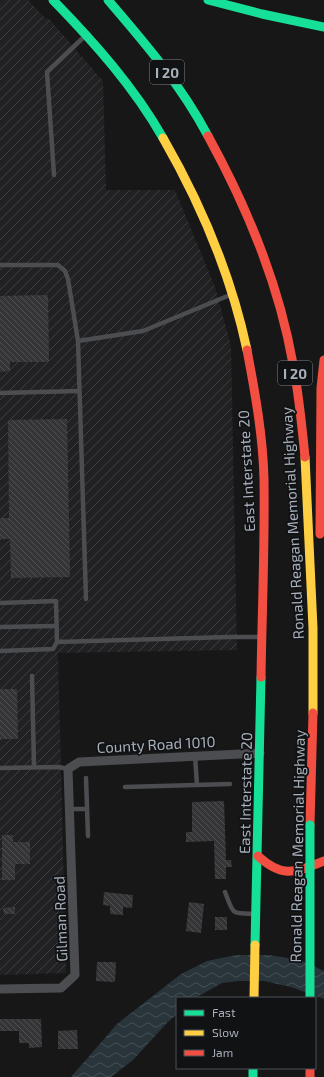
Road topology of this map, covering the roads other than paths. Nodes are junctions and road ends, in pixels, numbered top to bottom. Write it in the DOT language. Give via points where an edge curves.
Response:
graph roads {
  1 [pos="53,0"];
  2 [pos="108,0"];
  3 [pos="208,0"];
  4 [pos="324,26"];
  5 [pos="86,35"];
  6 [pos="54,175"];
  7 [pos="0,265"];
  8 [pos="232,295"];
  9 [pos="78,341"];
  10 [pos="324,360"];
  11 [pos="79,391"];
  12 [pos="0,393"];
  13 [pos="86,599"];
  14 [pos="0,603"];
  15 [pos="56,626"];
  16 [pos="0,627"];
  17 [pos="262,638"];
  18 [pos="57,642"];
  19 [pos="0,651"];
  20 [pos="313,659"];
  21 [pos="32,676"];
  22 [pos="260,754"];
  23 [pos="195,756"];
  24 [pos="34,767"];
  25 [pos="0,768"];
  26 [pos="68,769"];
  27 [pos="86,778"];
  28 [pos="230,784"];
  29 [pos="196,785"];
  30 [pos="125,787"];
  31 [pos="70,809"];
  32 [pos="87,809"];
  33 [pos="88,836"];
  34 [pos="258,856"];
  35 [pos="324,861"];
  36 [pos="224,892"];
  37 [pos="256,917"];
  38 [pos="0,989"];
  39 [pos="254,997"];
  40 [pos="310,997"];
  1 -- 5 [label="main road, East Interstate 20"];
  2 -- 20 [label="main road, Ronald Reagan Memorial Highway / I 20" via="162,65 215,149 250,220 270,277 288,339 301,406"];
  3 -- 4 [label="main road"];
  5 -- 6 [label="lane" via="47,72"];
  5 -- 8 [label="main road, East Interstate 20" via="138,99 171,152 204,218"];
  7 -- 9 [label="lane" via="58,265 65,271"];
  8 -- 9 [label="lane" via="143,331"];
  8 -- 17 [label="main road, East Interstate 20" via="252,373 262,446"];
  9 -- 11 [label="lane"];
  10 -- 20 [label="main road"];
  11 -- 12 [label="lane"];
  11 -- 13 [label="lane"];
  14 -- 15 [label="lane" via="56,601"];
  15 -- 16 [label="lane"];
  15 -- 18 [label="lane"];
  17 -- 18 [label="lane"];
  17 -- 22 [label="main road, East Interstate 20"];
  18 -- 19 [label="lane" via="53,649"];
  20 -- 40 [label="main road, Ronald Reagan Memorial Highway / I 20, bridge"];
  21 -- 24 [label="lane"];
  22 -- 23 [label="street, County Road 1010"];
  22 -- 34 [label="main road, East Interstate 20"];
  23 -- 26 [label="street, County Road 1010" via="79,762"];
  23 -- 29 [label="lane"];
  24 -- 25 [label="lane"];
  24 -- 26 [label="lane"];
  26 -- 31 [label="street, Gilman Road"];
  27 -- 32 [label="lane"];
  28 -- 29 [label="lane"];
  29 -- 30 [label="lane"];
  31 -- 32 [label="lane"];
  31 -- 38 [label="street, Gilman Road" via="75,975 61,988"];
  32 -- 33 [label="lane"];
  34 -- 35 [label="main road" via="267,865 288,872"];
  34 -- 37 [label="main road, East Interstate 20"];
  36 -- 37 [label="lane" via="232,911"];
  37 -- 39 [label="main road, East Interstate 20"];
}
